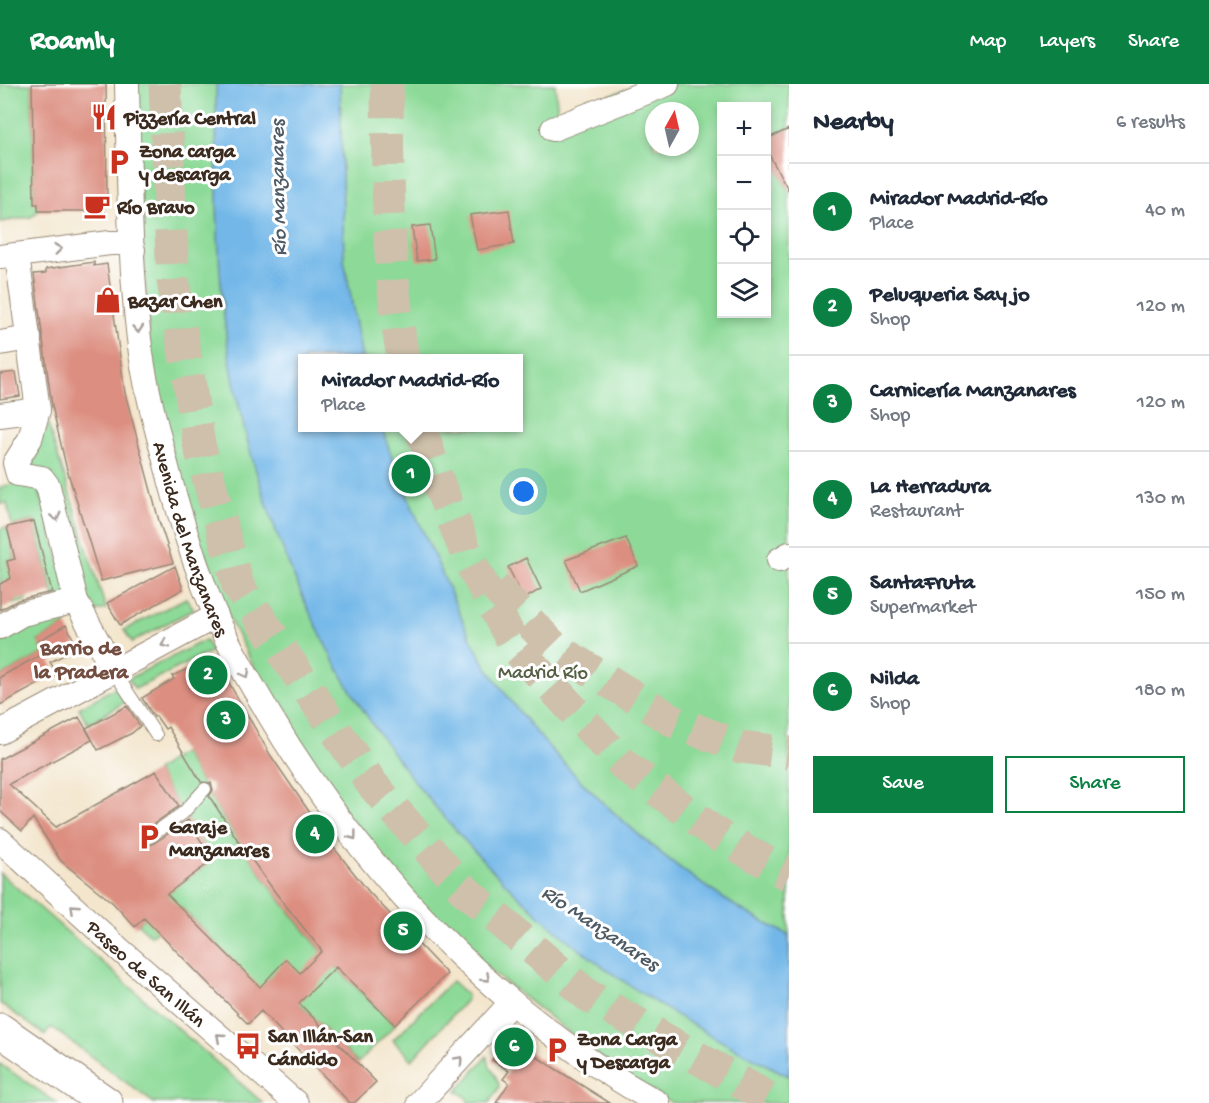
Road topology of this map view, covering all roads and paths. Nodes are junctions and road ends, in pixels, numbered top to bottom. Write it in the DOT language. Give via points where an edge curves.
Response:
graph roads {
  1 [pos="127,84"];
  2 [pos="666,84"];
  3 [pos="553,129"];
  4 [pos="133,250"];
  5 [pos="9,256"];
  6 [pos="29,338"];
  7 [pos="0,343"];
  8 [pos="38,410"];
  9 [pos="0,415"];
  10 [pos="26,476"];
  11 [pos="0,482"];
  12 [pos="76,601"];
  13 [pos="216,616"];
  14 [pos="0,627"];
  15 [pos="113,670"];
  16 [pos="0,732"];
  17 [pos="156,735"];
  18 [pos="205,789"];
  19 [pos="149,837"];
  20 [pos="0,840"];
  21 [pos="512,1002"];
  22 [pos="0,1030"];
  23 [pos="106,1103"];
  24 [pos="296,1103"];
  25 [pos="419,1103"];
  26 [pos="658,1103"];
  1 -- 4 [label="street, Avenida del Manzanares"];
  2 -- 3 [label="street"];
  5 -- 4 [label="street, one-way" via="110,243 123,243"];
  4 -- 13 [label="street, Avenida del Manzanares, one-way" via="139,340 156,426 179,512"];
  5 -- 6 [label="street"];
  6 -- 7 [label="street"];
  6 -- 8 [label="street"];
  8 -- 9 [label="street"];
  8 -- 10 [label="street" via="30,439 15,463 18,474"];
  10 -- 11 [label="street"];
  10 -- 12 [label="street, one-way" via="42,478 48,486"];
  12 -- 14 [label="street" via="22,614"];
  12 -- 15 [label="street"];
  13 -- 15 [label="street, one-way"];
  13 -- 21 [label="street, Avenida del Manzanares, one-way" via="303,771 370,859 430,927"];
  15 -- 16 [label="street"];
  15 -- 17 [label="lane"];
  18 -- 19 [label="lane" via="183,813"];
  24 -- 20 [label="street, Paseo de San Illán, one-way" via="118,949"];
  25 -- 21 [label="street, one-way"];
  21 -- 26 [label="street, Avenida del Manzanares"];
  22 -- 23 [label="street"];
}
